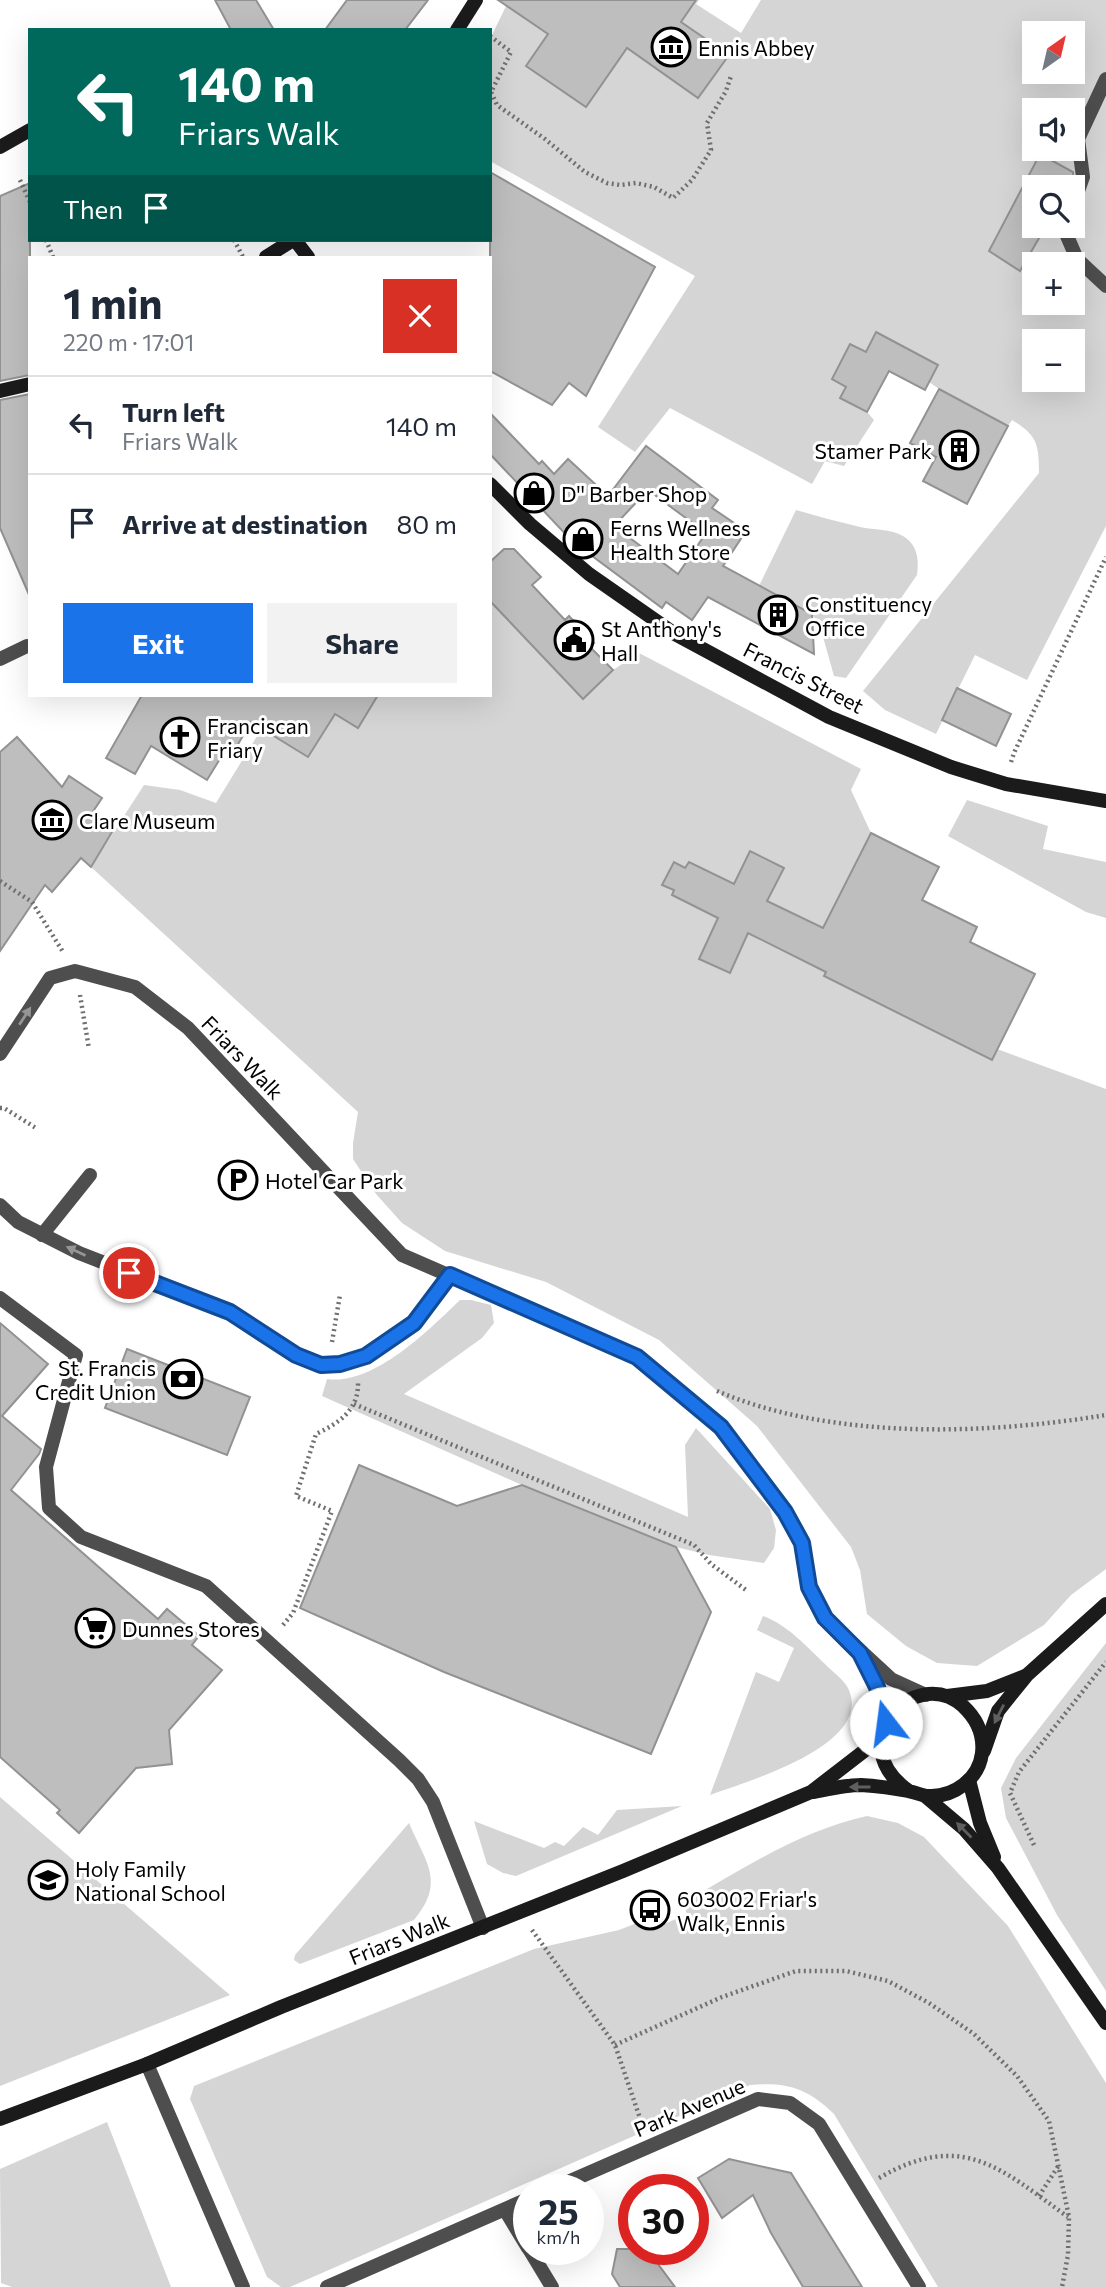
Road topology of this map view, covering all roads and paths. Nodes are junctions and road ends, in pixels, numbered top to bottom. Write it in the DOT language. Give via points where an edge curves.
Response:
graph roads {
  1 [pos="476,0"];
  2 [pos="458,28"];
  3 [pos="492,37"];
  4 [pos="731,76"];
  5 [pos="1106,79"];
  6 [pos="492,90"];
  7 [pos="492,95"];
  8 [pos="28,131"];
  9 [pos="0,147"];
  10 [pos="1083,175"];
  11 [pos="20,180"];
  12 [pos="28,198"];
  13 [pos="1068,238"];
  14 [pos="291,242"];
  15 [pos="296,242"];
  16 [pos="268,256"];
  17 [pos="307,256"];
  18 [pos="1106,286"];
  19 [pos="28,384"];
  20 [pos="0,391"];
  21 [pos="492,486"];
  22 [pos="1106,557"];
  23 [pos="27,646"];
  24 [pos="0,659"];
  25 [pos="1006,784"];
  26 [pos="1106,801"];
  27 [pos="0,881"];
  28 [pos="75,971"];
  29 [pos="89,1049"];
  30 [pos="0,1054"];
  31 [pos="0,1108"];
  32 [pos="36,1128"];
  33 [pos="90,1175"];
  34 [pos="0,1205"];
  35 [pos="42,1235"];
  36 [pos="450,1275"];
  37 [pos="340,1295"];
  38 [pos="0,1298"];
  39 [pos="353,1361"];
  40 [pos="706,1386"];
  41 [pos="354,1404"];
  42 [pos="1106,1415"];
  43 [pos="746,1590"];
  44 [pos="1106,1604"];
  45 [pos="268,1642"];
  46 [pos="860,1653"];
  47 [pos="1106,1662"];
  48 [pos="1027,1675"];
  49 [pos="926,1695"];
  50 [pos="943,1696"];
  51 [pos="886,1723"];
  52 [pos="881,1738"];
  53 [pos="981,1758"];
  54 [pos="969,1780"];
  55 [pos="909,1791"];
  56 [pos="811,1792"];
  57 [pos="925,1796"];
  58 [pos="1034,1845"];
  59 [pos="998,1868"];
  60 [pos="520,1912"];
  61 [pos="483,1928"];
  62 [pos="1106,2023"];
  63 [pos="615,2045"];
  64 [pos="147,2064"];
  65 [pos="0,2119"];
  66 [pos="650,2147"];
  67 [pos="1059,2164"];
  68 [pos="587,2174"];
  69 [pos="859,2189"];
  70 [pos="1039,2196"];
  71 [pos="513,2206"];
  72 [pos="505,2210"];
  73 [pos="1069,2217"];
  74 [pos="513,2223"];
  75 [pos="539,2265"];
  76 [pos="243,2287"];
  77 [pos="327,2287"];
  78 [pos="552,2287"];
  79 [pos="919,2287"];
  80 [pos="1062,2287"];
  1 -- 2 [label="street"];
  3 -- 6 [label="path" via="511,51"];
  4 -- 7 [label="path" via="707,123 711,150 692,180 673,198 654,187 607,183 585,172 496,105"];
  5 -- 10 [label="street" via="1078,139"];
  8 -- 9 [label="street"];
  11 -- 12 [label="path"];
  13 -- 18 [label="street" via="1077,259"];
  14 -- 16 [label="street"];
  15 -- 17 [label="street"];
  19 -- 20 [label="street"];
  21 -- 25 [label="street, Francis Street" via="589,574 675,634 829,717 951,767"];
  22 -- 25 [label="path" via="1014,753"];
  23 -- 24 [label="street"];
  25 -- 26 [label="street, Francis Street"];
  27 -- 28 [label="path" via="32,902"];
  28 -- 29 [label="path"];
  30 -- 28 [label="street, one-way" via="50,978"];
  28 -- 36 [label="street, Friars Walk" via="135,987 188,1028 402,1255"];
  31 -- 32 [label="path"];
  33 -- 35 [label="street"];
  34 -- 35 [label="street"];
  39 -- 35 [label="street, one-way" via="321,1365 296,1355 230,1312"];
  36 -- 39 [label="street" via="414,1323"];
  36 -- 46 [label="street, Friars Walk" via="637,1357 721,1427 785,1512 802,1543 809,1587 825,1618"];
  37 -- 39 [label="path" via="332,1346"];
  38 -- 45 [label="street" via="76,1355 46,1467 49,1508 81,1536 205,1586"];
  39 -- 41 [label="path" via="359,1385"];
  40 -- 42 [label="path" via="792,1416 889,1428 1061,1423"];
  41 -- 43 [label="path" via="694,1545"];
  41 -- 45 [label="path" via="339,1422 316,1434 296,1496 332,1511 293,1613"];
  44 -- 48 [label="street"];
  45 -- 61 [label="street" via="418,1779 433,1802"];
  46 -- 49 [label="street, Friars Walk" via="891,1679"];
  46 -- 51 [label="street, Friars Walk" via="877,1687"];
  47 -- 58 [label="path" via="1019,1772 1010,1794"];
  48 -- 50 [label="street" via="987,1691"];
  48 -- 53 [label="street, one-way" via="998,1711"];
  49 -- 50 [label="street"];
  49 -- 51 [label="street" via="910,1699"];
  50 -- 53 [label="street" via="958,1702 979,1726"];
  51 -- 52 [label="street"];
  52 -- 55 [label="street" via="887,1769"];
  52 -- 56 [label="street, Friars Walk"];
  53 -- 54 [label="street"];
  54 -- 57 [label="street" via="949,1793"];
  54 -- 59 [label="street" via="979,1823"];
  55 -- 56 [label="street, Friars Walk, one-way" via="858,1785"];
  55 -- 57 [label="street"];
  56 -- 60 [label="street, Friars Walk"];
  59 -- 57 [label="street, one-way" via="964,1829"];
  59 -- 62 [label="street"];
  60 -- 61 [label="street, Friars Walk"];
  60 -- 63 [label="path"];
  61 -- 64 [label="street, Friars Walk"];
  63 -- 66 [label="path"];
  63 -- 67 [label="path" via="722,1997 796,1971 845,1971 888,1981 974,2034 1017,2076 1049,2122"];
  64 -- 65 [label="street, Friars Walk"];
  64 -- 76 [label="street"];
  66 -- 68 [label="street, Park Avenue"];
  66 -- 69 [label="street, Park Avenue" via="758,2099 790,2103 818,2124"];
  67 -- 70 [label="path"];
  67 -- 73 [label="path"];
  69 -- 70 [label="path" via="904,2163 937,2155 963,2156 1000,2169"];
  69 -- 79 [label="street, Park Avenue"];
  70 -- 73 [label="path"];
  71 -- 72 [label="street"];
  72 -- 74 [label="street"];
  72 -- 77 [label="street"];
  73 -- 80 [label="path"];
  75 -- 78 [label="street"];
}
